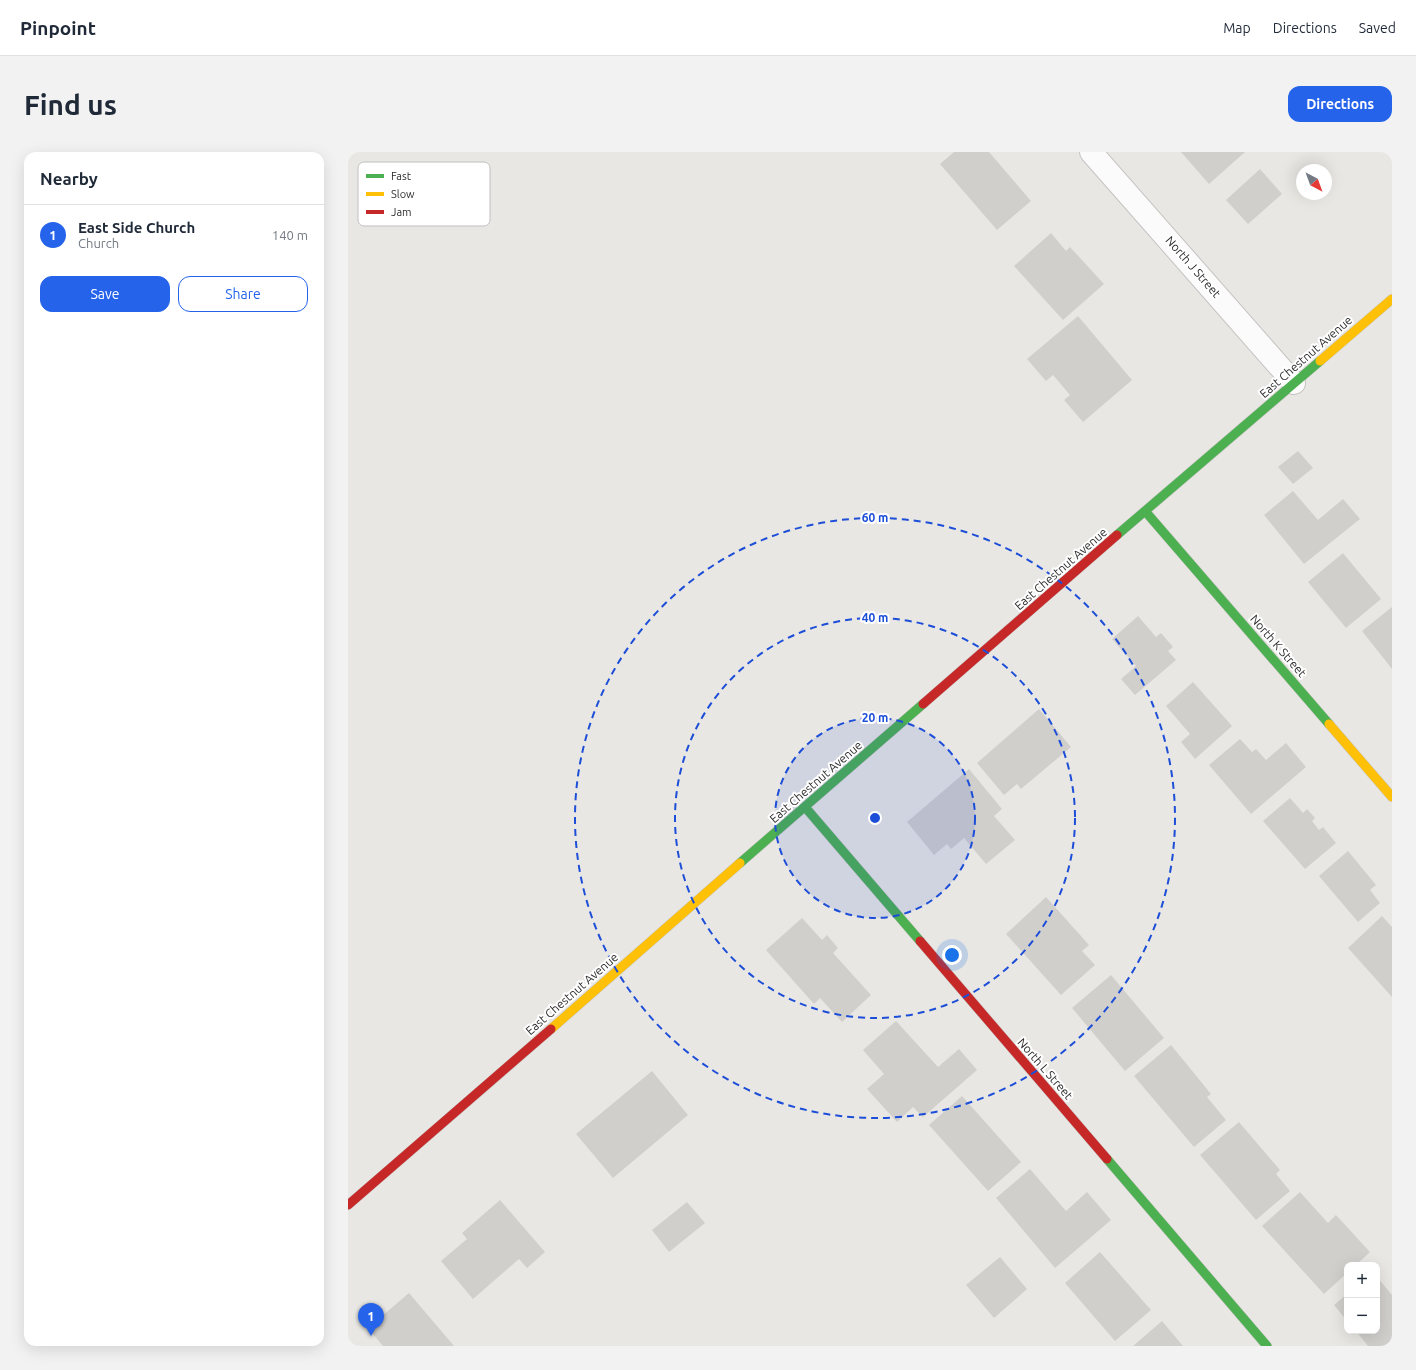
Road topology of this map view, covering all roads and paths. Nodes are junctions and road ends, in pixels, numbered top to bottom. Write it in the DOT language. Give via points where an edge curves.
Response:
graph roads {
  1 [pos="1091,152"];
  2 [pos="1392,299"];
  3 [pos="1294,383"];
  4 [pos="1145,511"];
  5 [pos="1392,798"];
  6 [pos="805,807"];
  7 [pos="348,1205"];
  8 [pos="1267,1346"];
  1 -- 3 [label="street, North J Street"];
  2 -- 3 [label="street, East Chestnut Avenue"];
  3 -- 4 [label="street, East Chestnut Avenue"];
  4 -- 5 [label="street, North K Street"];
  4 -- 6 [label="street, East Chestnut Avenue"];
  6 -- 7 [label="street, East Chestnut Avenue"];
  6 -- 8 [label="street, North L Street"];
}
